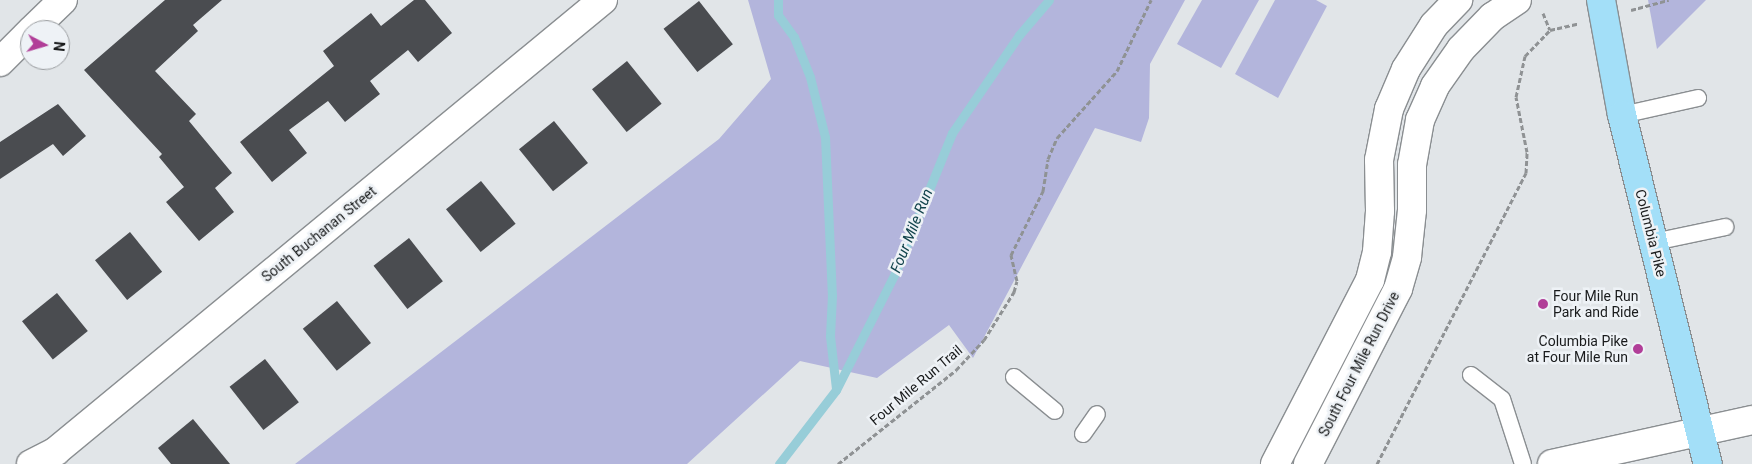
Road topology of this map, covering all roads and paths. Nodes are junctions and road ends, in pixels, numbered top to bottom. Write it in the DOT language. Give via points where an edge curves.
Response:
graph roads {
  1 [pos="63,0"];
  2 [pos="603,0"];
  3 [pos="1151,0"];
  4 [pos="1458,0"];
  5 [pos="1601,0"];
  6 [pos="1669,0"];
  7 [pos="1529,2"];
  8 [pos="1648,5"];
  9 [pos="42,20"];
  10 [pos="20,42"];
  11 [pos="0,62"];
  12 [pos="1698,98"];
  13 [pos="1622,115"];
  14 [pos="1725,227"];
  15 [pos="1654,242"];
  16 [pos="1471,375"];
  17 [pos="1014,377"];
  18 [pos="1055,411"];
  19 [pos="1097,414"];
  20 [pos="1752,420"];
  21 [pos="1700,431"];
  22 [pos="1083,434"];
  23 [pos="31,464"];
  24 [pos="838,464"];
  25 [pos="1274,464"];
  26 [pos="1308,464"];
  27 [pos="1377,464"];
  28 [pos="1522,464"];
  29 [pos="1552,464"];
  30 [pos="1708,464"];
  1 -- 9 [label="street"];
  2 -- 23 [label="street, South Buchanan Street" via="56,451"];
  3 -- 24 [label="path, Four Mile Run Trail" via="1117,71 1057,138 1048,159 1043,191 1011,255 1017,281 1014,292 984,340 956,370"];
  4 -- 25 [label="street, South Four Mile Run Drive" via="1434,26 1406,69 1390,109 1379,160 1379,227 1370,280"];
  5 -- 13 [label="main road, Columbia Pike"];
  6 -- 8 [label="path"];
  7 -- 26 [label="street, South Four Mile Run Drive" via="1492,17 1461,49 1435,86 1420,120 1412,165 1407,257 1398,289"];
  7 -- 27 [label="path" via="1550,30 1525,56 1516,97 1526,152 1526,173"];
  10 -- 11 [label="street"];
  12 -- 13 [label="lane"];
  13 -- 15 [label="main road, Columbia Pike"];
  14 -- 15 [label="lane"];
  15 -- 21 [label="main road, Columbia Pike"];
  16 -- 28 [label="lane" via="1502,399"];
  17 -- 18 [label="lane"];
  19 -- 22 [label="lane"];
  20 -- 21 [label="street"];
  21 -- 29 [label="street"];
  21 -- 30 [label="main road, Columbia Pike"];
}
